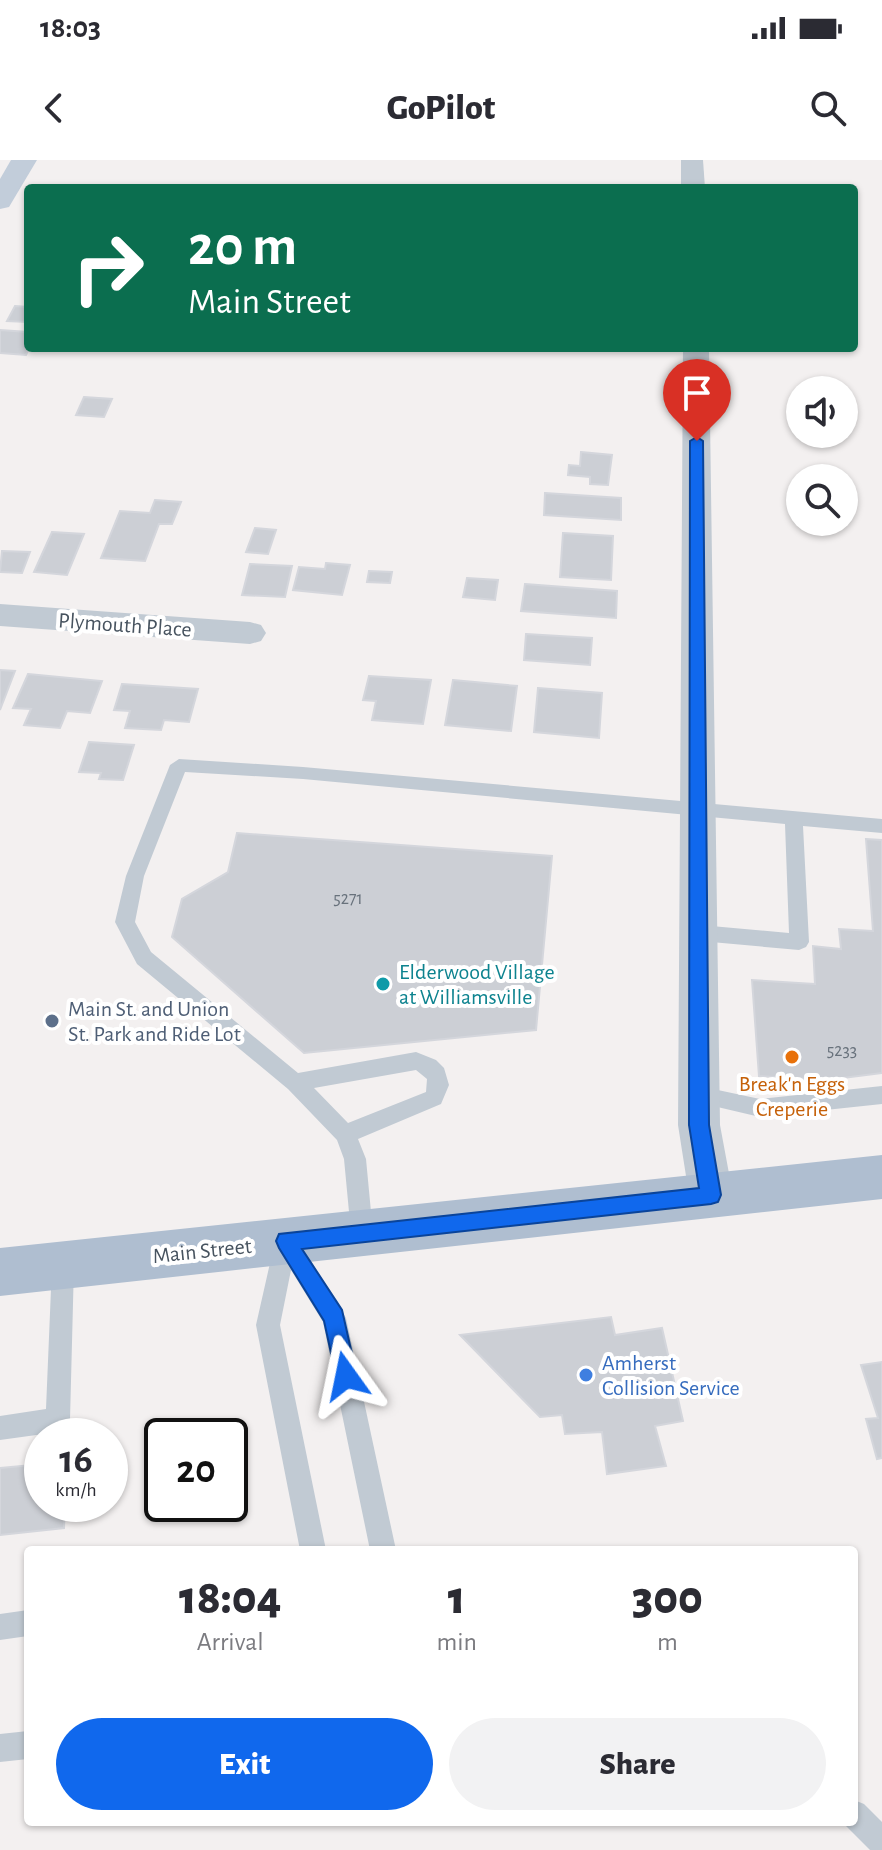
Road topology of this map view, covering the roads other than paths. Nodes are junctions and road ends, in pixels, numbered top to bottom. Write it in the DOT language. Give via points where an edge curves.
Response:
graph roads {
  1 [pos="24,160"];
  2 [pos="692,160"];
  3 [pos="693,184"];
  4 [pos="0,201"];
  5 [pos="696,352"];
  6 [pos="0,615"];
  7 [pos="250,633"];
  8 [pos="700,812"];
  9 [pos="794,819"];
  10 [pos="882,826"];
  11 [pos="700,933"];
  12 [pos="295,1083"];
  13 [pos="699,1095"];
  14 [pos="882,1095"];
  15 [pos="345,1134"];
  16 [pos="882,1177"];
  17 [pos="711,1195"];
  18 [pos="362,1233"];
  19 [pos="286,1241"];
  20 [pos="63,1265"];
  21 [pos="0,1272"];
  22 [pos="0,1428"];
  23 [pos="312,1546"];
  24 [pos="382,1546"];
  25 [pos="24,1624"];
  26 [pos="0,1627"];
  27 [pos="24,1745"];
  28 [pos="0,1748"];
  29 [pos="858,1818"];
  30 [pos="882,1842"];
  1 -- 4 [label="main road"];
  2 -- 3 [label="street"];
  5 -- 8 [label="street"];
  6 -- 7 [label="street, Plymouth Place"];
  8 -- 9 [label="lane"];
  8 -- 11 [label="street"];
  8 -- 12 [label="lane" via="179,765 135,876 125,922 144,958"];
  9 -- 10 [label="lane"];
  9 -- 11 [label="lane" via="799,942"];
  11 -- 13 [label="street"];
  12 -- 15 [label="lane"];
  12 -- 15 [label="lane" via="416,1061 438,1074 440,1087 434,1098"];
  13 -- 14 [label="lane" via="760,1108"];
  13 -- 17 [label="street"];
  15 -- 18 [label="lane" via="355,1159"];
  16 -- 17 [label="main road, Main Street"];
  17 -- 18 [label="main road, Main Street"];
  18 -- 19 [label="main road, Main Street"];
  19 -- 20 [label="main road, Main Street"];
  19 -- 23 [label="lane" via="268,1325"];
  19 -- 24 [label="lane" via="334,1318"];
  20 -- 21 [label="main road, Main Street"];
  20 -- 22 [label="lane" via="58,1420"];
  25 -- 26 [label="lane"];
  27 -- 28 [label="lane"];
  29 -- 30 [label="lane"];
}
